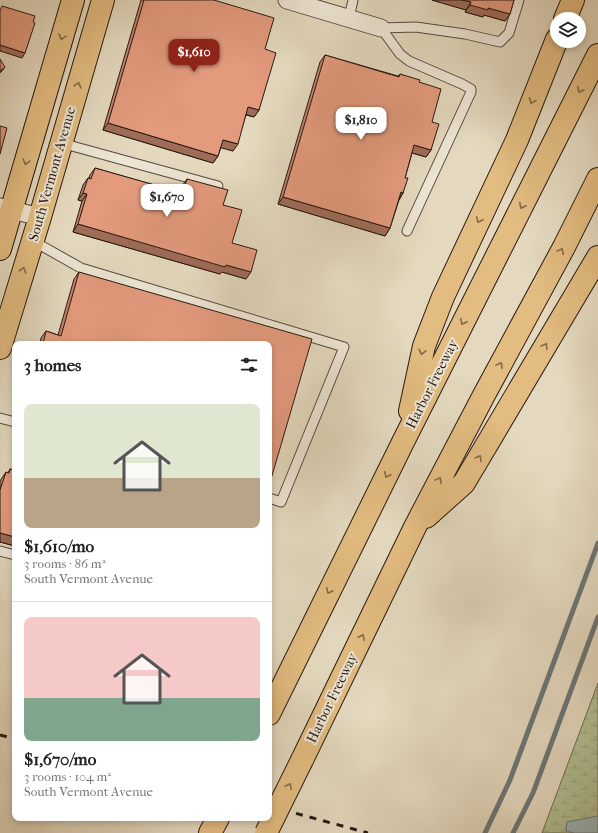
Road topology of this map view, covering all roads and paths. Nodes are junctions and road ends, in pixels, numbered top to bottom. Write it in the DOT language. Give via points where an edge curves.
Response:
graph roads {
  1 [pos="73,0"];
  2 [pos="103,0"];
  3 [pos="287,0"];
  4 [pos="353,0"];
  5 [pos="519,0"];
  6 [pos="573,0"];
  7 [pos="568,12"];
  8 [pos="349,18"];
  9 [pos="381,28"];
  10 [pos="553,48"];
  11 [pos="598,55"];
  12 [pos="61,143"];
  13 [pos="598,179"];
  14 [pos="218,186"];
  15 [pos="6,208"];
  16 [pos="40,217"];
  17 [pos="407,231"];
  18 [pos="32,241"];
  19 [pos="0,249"];
  20 [pos="598,257"];
  21 [pos="0,348"];
  22 [pos="0,418"];
  23 [pos="12,421"];
  24 [pos="404,440"];
  25 [pos="272,499"];
  26 [pos="415,527"];
  27 [pos="0,550"];
  28 [pos="12,554"];
  29 [pos="272,708"];
  30 [pos="216,821"];
  31 [pos="272,821"];
  32 [pos="272,821"];
  33 [pos="210,833"];
  34 [pos="266,833"];
  1 -- 15 [label="main road, South Vermont Avenue, one-way"];
  12 -- 2 [label="main road, South Vermont Avenue, one-way"];
  3 -- 8 [label="street"];
  4 -- 8 [label="lane"];
  5 -- 9 [label="lane" via="509,33 500,42 416,27"];
  6 -- 7 [label="main road"];
  8 -- 9 [label="street"];
  9 -- 17 [label="lane" via="400,54 409,61 471,90"];
  10 -- 24 [label="main road, one-way" via="517,140 443,297 424,346"];
  11 -- 24 [label="main road, Harbor Freeway, one-way"];
  12 -- 14 [label="lane"];
  12 -- 16 [label="main road, South Vermont Avenue"];
  26 -- 13 [label="main road, Harbor Freeway, one-way"];
  15 -- 16 [label="street"];
  15 -- 19 [label="main road, South Vermont Avenue"];
  16 -- 18 [label="main road, South Vermont Avenue"];
  21 -- 18 [label="main road, South Vermont Avenue, one-way"];
  18 -- 25 [label="lane" via="81,268 344,347 281,502"];
  26 -- 20 [label="main road, one-way" via="464,482"];
  22 -- 23 [label="lane"];
  24 -- 29 [label="main road, Harbor Freeway, one-way"];
  32 -- 26 [label="main road, Harbor Freeway, one-way, bridge"];
  27 -- 28 [label="lane"];
  30 -- 33 [label="main road"];
  34 -- 31 [label="main road, Harbor Freeway, one-way, bridge"];
}
